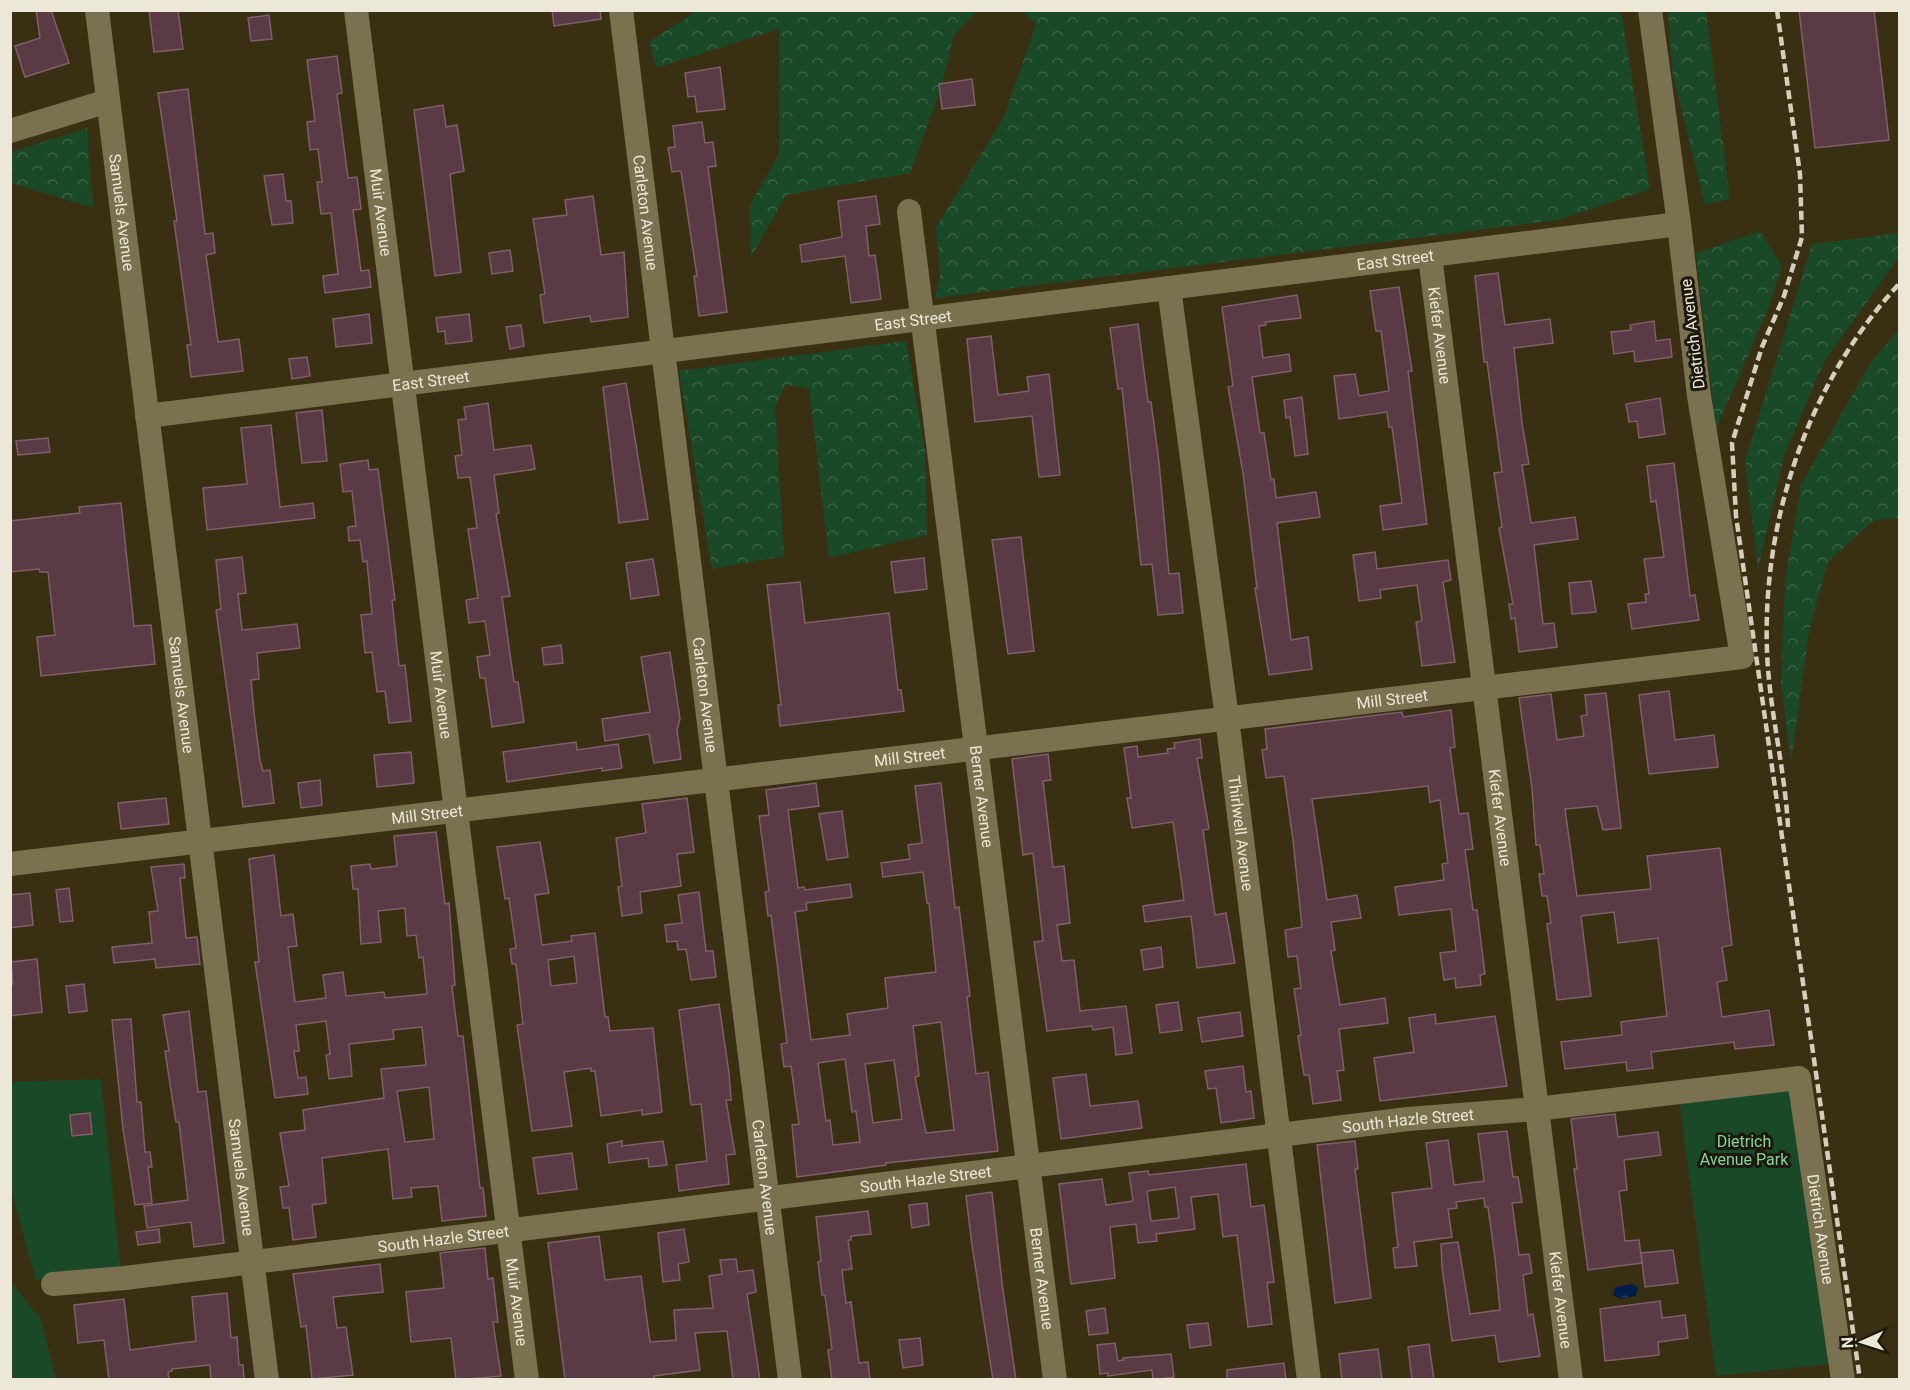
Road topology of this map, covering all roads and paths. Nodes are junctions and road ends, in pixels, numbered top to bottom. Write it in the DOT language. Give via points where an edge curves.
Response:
graph roads {
  1 [pos="97,10"];
  2 [pos="356,10"];
  3 [pos="621,10"];
  4 [pos="1650,10"];
  5 [pos="108,101"];
  6 [pos="10,131"];
  7 [pos="909,211"];
  8 [pos="1679,224"];
  9 [pos="1430,255"];
  10 [pos="1169,288"];
  11 [pos="923,319"];
  12 [pos="663,352"];
  13 [pos="403,384"];
  14 [pos="147,416"];
  15 [pos="1742,657"];
  16 [pos="1484,688"];
  17 [pos="1227,718"];
  18 [pos="976,748"];
  19 [pos="716,779"];
  20 [pos="455,810"];
  21 [pos="200,841"];
  22 [pos="10,864"];
  23 [pos="1799,1078"];
  24 [pos="1536,1109"];
  25 [pos="1277,1135"];
  26 [pos="1028,1166"];
  27 [pos="768,1198"];
  28 [pos="509,1230"];
  29 [pos="252,1262"];
  30 [pos="53,1284"];
  31 [pos="267,1380"];
  32 [pos="527,1380"];
  33 [pos="790,1380"];
  34 [pos="1055,1380"];
  35 [pos="1309,1380"];
  36 [pos="1570,1380"];
  37 [pos="1843,1380"];
  1 -- 5 [label="street, Samuels Avenue"];
  2 -- 13 [label="street, Muir Avenue"];
  3 -- 12 [label="street, Carleton Avenue"];
  4 -- 8 [label="street, Dietrich Avenue"];
  5 -- 6 [label="street"];
  5 -- 14 [label="street, Samuels Avenue"];
  7 -- 11 [label="street, Berner Avenue"];
  8 -- 9 [label="street, East Street"];
  8 -- 15 [label="street, Dietrich Avenue" via="1699,396"];
  9 -- 10 [label="street, East Street"];
  9 -- 16 [label="street, Kiefer Avenue"];
  10 -- 11 [label="street, East Street"];
  10 -- 17 [label="street, Thirlwell Avenue"];
  11 -- 12 [label="street, East Street"];
  11 -- 18 [label="street, Berner Avenue"];
  12 -- 13 [label="street, East Street"];
  12 -- 19 [label="street, Carleton Avenue"];
  13 -- 14 [label="street, East Street"];
  13 -- 20 [label="street, Muir Avenue"];
  14 -- 21 [label="street, Samuels Avenue"];
  15 -- 16 [label="street, Mill Street"];
  16 -- 17 [label="street, Mill Street"];
  16 -- 24 [label="street, Kiefer Avenue"];
  17 -- 18 [label="street, Mill Street"];
  17 -- 25 [label="street, Thirlwell Avenue"];
  18 -- 19 [label="street, Mill Street"];
  18 -- 26 [label="street, Berner Avenue"];
  19 -- 20 [label="street, Mill Street"];
  19 -- 27 [label="street, Carleton Avenue"];
  20 -- 21 [label="street, Mill Street"];
  20 -- 28 [label="street, Muir Avenue"];
  21 -- 22 [label="street, Mill Street"];
  21 -- 29 [label="street, Samuels Avenue"];
  23 -- 24 [label="street, South Hazle Street"];
  23 -- 37 [label="street, Dietrich Avenue"];
  24 -- 25 [label="street, South Hazle Street"];
  24 -- 36 [label="street, Kiefer Avenue"];
  25 -- 26 [label="street, South Hazle Street"];
  25 -- 35 [label="street, Thirlwell Avenue"];
  26 -- 27 [label="street, South Hazle Street"];
  26 -- 34 [label="street, Berner Avenue"];
  27 -- 28 [label="street, South Hazle Street"];
  27 -- 33 [label="street, Carleton Avenue"];
  28 -- 29 [label="street, South Hazle Street"];
  28 -- 32 [label="street, Muir Avenue"];
  29 -- 30 [label="street, South Hazle Street"];
  29 -- 31 [label="street, Samuels Avenue"];
}
